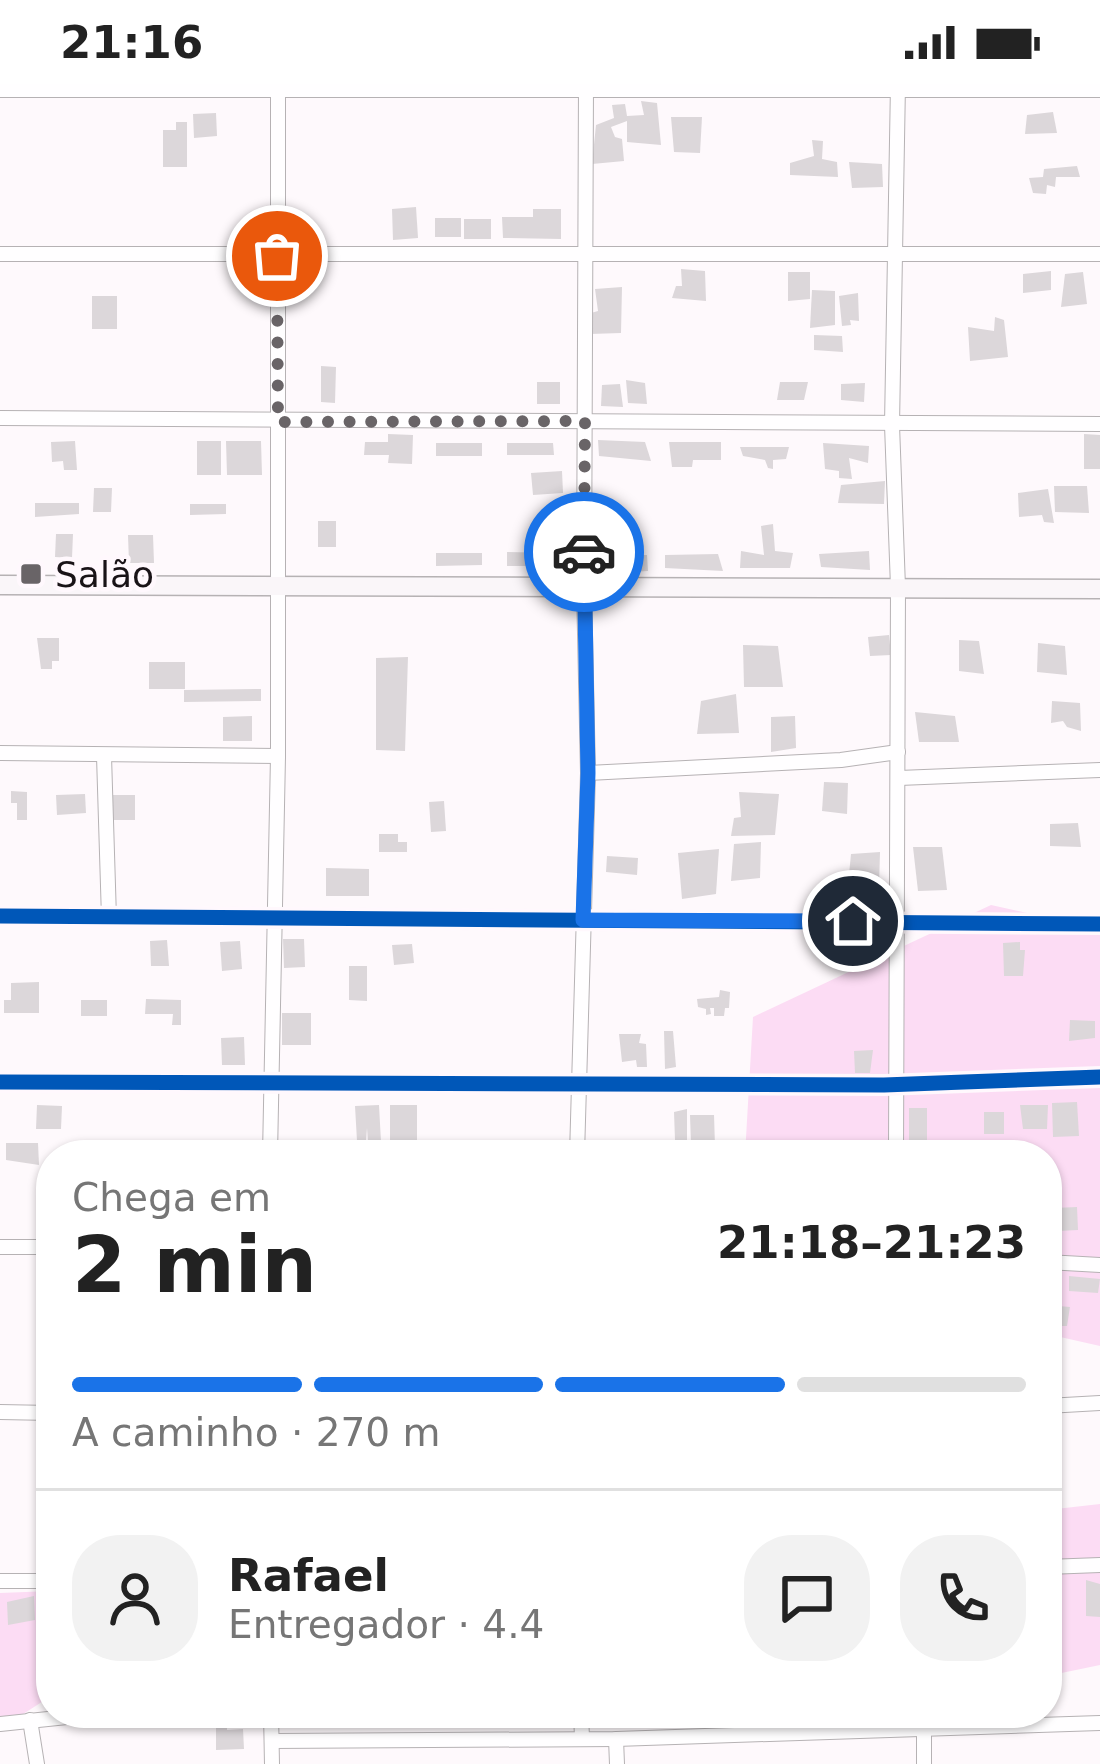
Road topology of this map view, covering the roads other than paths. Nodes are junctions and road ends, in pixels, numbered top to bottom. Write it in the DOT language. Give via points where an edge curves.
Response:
graph roads {
  1 [pos="898,87"];
  2 [pos="278,88"];
  3 [pos="586,88"];
  4 [pos="1100,90"];
  5 [pos="0,91"];
  6 [pos="0,254"];
  7 [pos="584,254"];
  8 [pos="1100,254"];
  9 [pos="895,255"];
  10 [pos="277,256"];
  11 [pos="0,418"];
  12 [pos="585,421"];
  13 [pos="278,422"];
  14 [pos="1100,424"];
  15 [pos="892,425"];
  16 [pos="0,585"];
  17 [pos="898,586"];
  18 [pos="584,587"];
  19 [pos="278,589"];
  20 [pos="1100,589"];
  21 [pos="898,752"];
  22 [pos="0,754"];
  23 [pos="104,756"];
  24 [pos="278,756"];
  25 [pos="1100,770"];
  26 [pos="588,773"];
  27 [pos="899,778"];
  28 [pos="0,916"];
  29 [pos="109,918"];
  30 [pos="583,920"];
  31 [pos="274,921"];
  32 [pos="898,922"];
  33 [pos="1100,924"];
  34 [pos="1100,1077"];
  35 [pos="0,1082"];
  36 [pos="270,1084"];
  37 [pos="577,1084"];
  38 [pos="896,1085"];
  39 [pos="270,1140"];
  40 [pos="577,1140"];
  41 [pos="896,1140"];
  42 [pos="0,1247"];
  43 [pos="36,1247"];
  44 [pos="1062,1263"];
  45 [pos="1100,1264"];
  46 [pos="1100,1403"];
  47 [pos="1062,1405"];
  48 [pos="0,1412"];
  49 [pos="36,1413"];
  50 [pos="1100,1565"];
  51 [pos="1062,1566"];
  52 [pos="0,1581"];
  53 [pos="36,1582"];
  54 [pos="36,1719"];
  55 [pos="30,1720"];
  56 [pos="0,1724"];
  57 [pos="1100,1724"];
  58 [pos="1062,1725"];
  59 [pos="272,1728"];
  60 [pos="582,1728"];
  61 [pos="983,1728"];
  62 [pos="925,1730"];
  63 [pos="582,1738"];
  64 [pos="616,1738"];
  65 [pos="272,1741"];
  66 [pos="37,1764"];
  67 [pos="272,1764"];
  68 [pos="617,1764"];
  69 [pos="924,1764"];
  1 -- 3 [label="street"];
  1 -- 4 [label="street"];
  1 -- 9 [label="street"];
  2 -- 3 [label="street"];
  2 -- 5 [label="street"];
  2 -- 10 [label="street"];
  3 -- 7 [label="street"];
  6 -- 10 [label="street"];
  7 -- 9 [label="street"];
  7 -- 10 [label="street"];
  7 -- 12 [label="street"];
  8 -- 9 [label="street"];
  9 -- 15 [label="street"];
  10 -- 13 [label="street"];
  11 -- 13 [label="street"];
  12 -- 13 [label="street"];
  12 -- 15 [label="street"];
  12 -- 18 [label="street"];
  13 -- 19 [label="street"];
  14 -- 15 [label="street"];
  15 -- 17 [label="street"];
  16 -- 19 [label="street"];
  17 -- 18 [label="street"];
  17 -- 20 [label="street"];
  17 -- 21 [label="street"];
  18 -- 19 [label="street"];
  18 -- 26 [label="street"];
  19 -- 24 [label="street"];
  21 -- 26 [label="street"];
  21 -- 27 [label="street"];
  22 -- 23 [label="street"];
  23 -- 24 [label="street"];
  23 -- 29 [label="street"];
  24 -- 31 [label="street"];
  25 -- 27 [label="street"];
  26 -- 30 [label="street"];
  27 -- 32 [label="street"];
  28 -- 29 [label="street"];
  29 -- 31 [label="street"];
  30 -- 31 [label="street"];
  30 -- 32 [label="street"];
  30 -- 37 [label="street"];
  31 -- 36 [label="street"];
  32 -- 33 [label="street"];
  32 -- 38 [label="street"];
  34 -- 38 [label="street"];
  35 -- 36 [label="street"];
  36 -- 37 [label="street"];
  36 -- 39 [label="street"];
  37 -- 38 [label="street"];
  37 -- 40 [label="street"];
  38 -- 41 [label="street"];
  42 -- 43 [label="street"];
  44 -- 45 [label="street"];
  46 -- 47 [label="street"];
  48 -- 49 [label="street"];
  50 -- 51 [label="street"];
  52 -- 53 [label="street"];
  54 -- 55 [label="street"];
  55 -- 56 [label="street"];
  55 -- 66 [label="street"];
  57 -- 58 [label="street"];
  59 -- 65 [label="street"];
  60 -- 63 [label="street"];
  61 -- 62 [label="street"];
  62 -- 64 [label="street"];
  62 -- 69 [label="street"];
  63 -- 64 [label="street"];
  63 -- 65 [label="street"];
  64 -- 68 [label="street"];
  65 -- 67 [label="street"];
}
